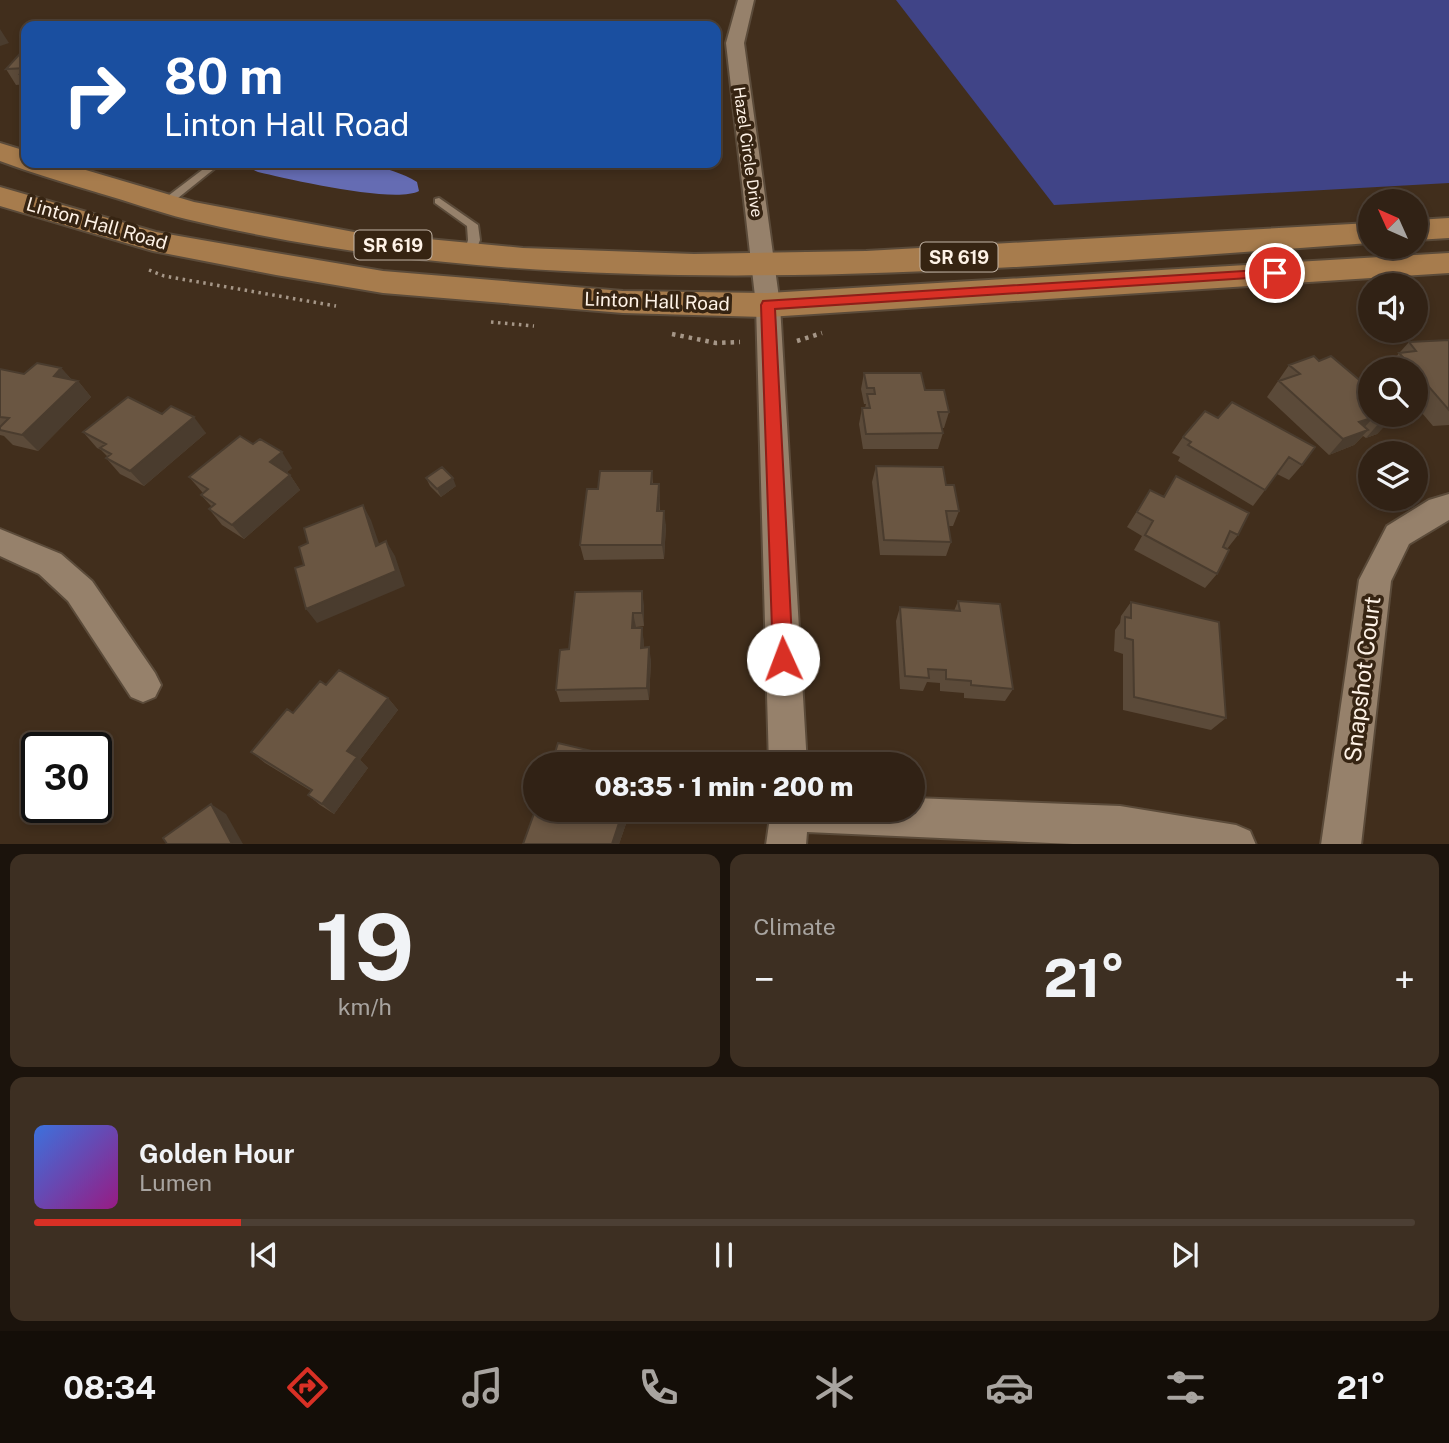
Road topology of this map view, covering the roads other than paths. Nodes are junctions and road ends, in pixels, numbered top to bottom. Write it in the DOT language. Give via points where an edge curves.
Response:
graph roads {
  1 [pos="746,0"];
  2 [pos="0,151"];
  3 [pos="21,159"];
  4 [pos="45,168"];
  5 [pos="209,168"];
  6 [pos="0,196"];
  7 [pos="439,201"];
  8 [pos="164,204"];
  9 [pos="1449,228"];
  10 [pos="1428,229"];
  11 [pos="1358,234"];
  12 [pos="470,253"];
  13 [pos="764,263"];
  14 [pos="1449,263"];
  15 [pos="768,305"];
  16 [pos="1449,507"];
  17 [pos="0,542"];
  18 [pos="143,685"];
  19 [pos="787,752"];
  20 [pos="788,822"];
  21 [pos="1230,844"];
  22 [pos="1341,844"];
  1 -- 13 [label="street, Hazel Circle Drive" via="735,43"];
  2 -- 3 [label="main road"];
  4 -- 8 [label="main road, Linton Hall Road / SR 619"];
  5 -- 8 [label="lane"];
  6 -- 15 [label="main road, Linton Hall Road / SR 619" via="153,241 383,282 623,302"];
  7 -- 12 [label="lane" via="472,225"];
  8 -- 12 [label="main road, Linton Hall Road / SR 619" via="365,243"];
  9 -- 10 [label="main road"];
  11 -- 13 [label="main road, Linton Hall Road / SR 619"];
  12 -- 13 [label="main road, Linton Hall Road / SR 619" via="568,260"];
  13 -- 15 [label="street, Hazel Circle Drive"];
  14 -- 15 [label="main road, Linton Hall Road / SR 619"];
  15 -- 19 [label="street, Hazel Circle Drive"];
  16 -- 22 [label="street, Snapshot Court" via="1398,535 1375,580"];
  17 -- 18 [label="street" via="50,564 80,591"];
  20 -- 21 [label="street" via="1120,827"];
}
